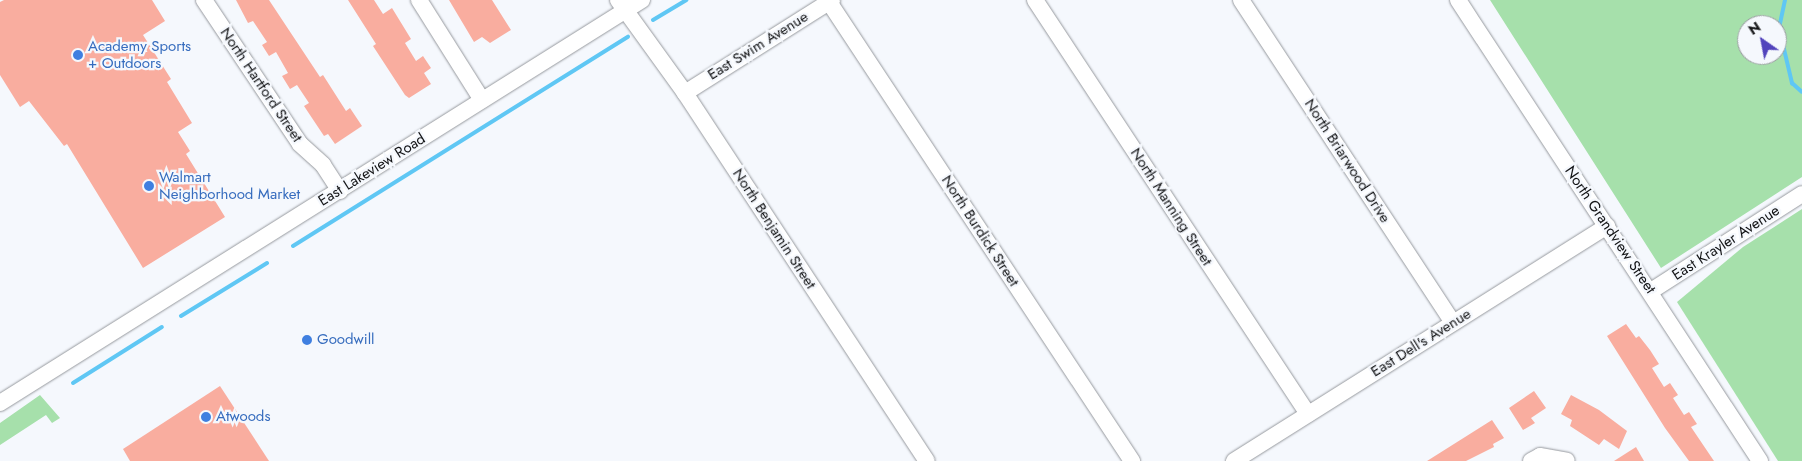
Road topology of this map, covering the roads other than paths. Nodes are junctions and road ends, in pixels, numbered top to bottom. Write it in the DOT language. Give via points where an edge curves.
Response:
graph roads {
  1 [pos="204,0"];
  2 [pos="419,0"];
  3 [pos="642,0"];
  4 [pos="1035,0"];
  5 [pos="1241,0"];
  6 [pos="1458,0"];
  7 [pos="830,1"];
  8 [pos="622,5"];
  9 [pos="685,93"];
  10 [pos="482,100"];
  11 [pos="340,191"];
  12 [pos="1802,194"];
  13 [pos="1607,226"];
  14 [pos="1651,291"];
  15 [pos="1453,322"];
  16 [pos="0,403"];
  17 [pos="1308,414"];
  18 [pos="1560,459"];
  19 [pos="927,461"];
  20 [pos="1132,461"];
  21 [pos="1234,461"];
  22 [pos="1531,461"];
  23 [pos="1760,461"];
  1 -- 11 [label="street, North Hartford Street" via="300,144 323,165"];
  2 -- 10 [label="street"];
  3 -- 8 [label="street, East Lakeview Road"];
  4 -- 17 [label="street, North Manning Street"];
  5 -- 15 [label="street, North Briarwood Drive"];
  6 -- 13 [label="street, North Grandview Street"];
  7 -- 9 [label="street, East Swim Avenue"];
  7 -- 20 [label="street, North Burdick Street"];
  8 -- 9 [label="street, North Benjamin Street"];
  8 -- 10 [label="street, East Lakeview Road"];
  9 -- 19 [label="street, North Benjamin Street"];
  10 -- 11 [label="street, East Lakeview Road"];
  11 -- 16 [label="street, East Lakeview Road"];
  12 -- 14 [label="street, East Krayler Avenue"];
  13 -- 14 [label="street, North Grandview Street"];
  13 -- 15 [label="street, East Dell's Avenue"];
  14 -- 23 [label="street, North Grandview Street"];
  15 -- 17 [label="street, East Dell's Avenue"];
  17 -- 21 [label="street, East Dell's Avenue"];
  18 -- 22 [label="street" via="1540,456"];
}
